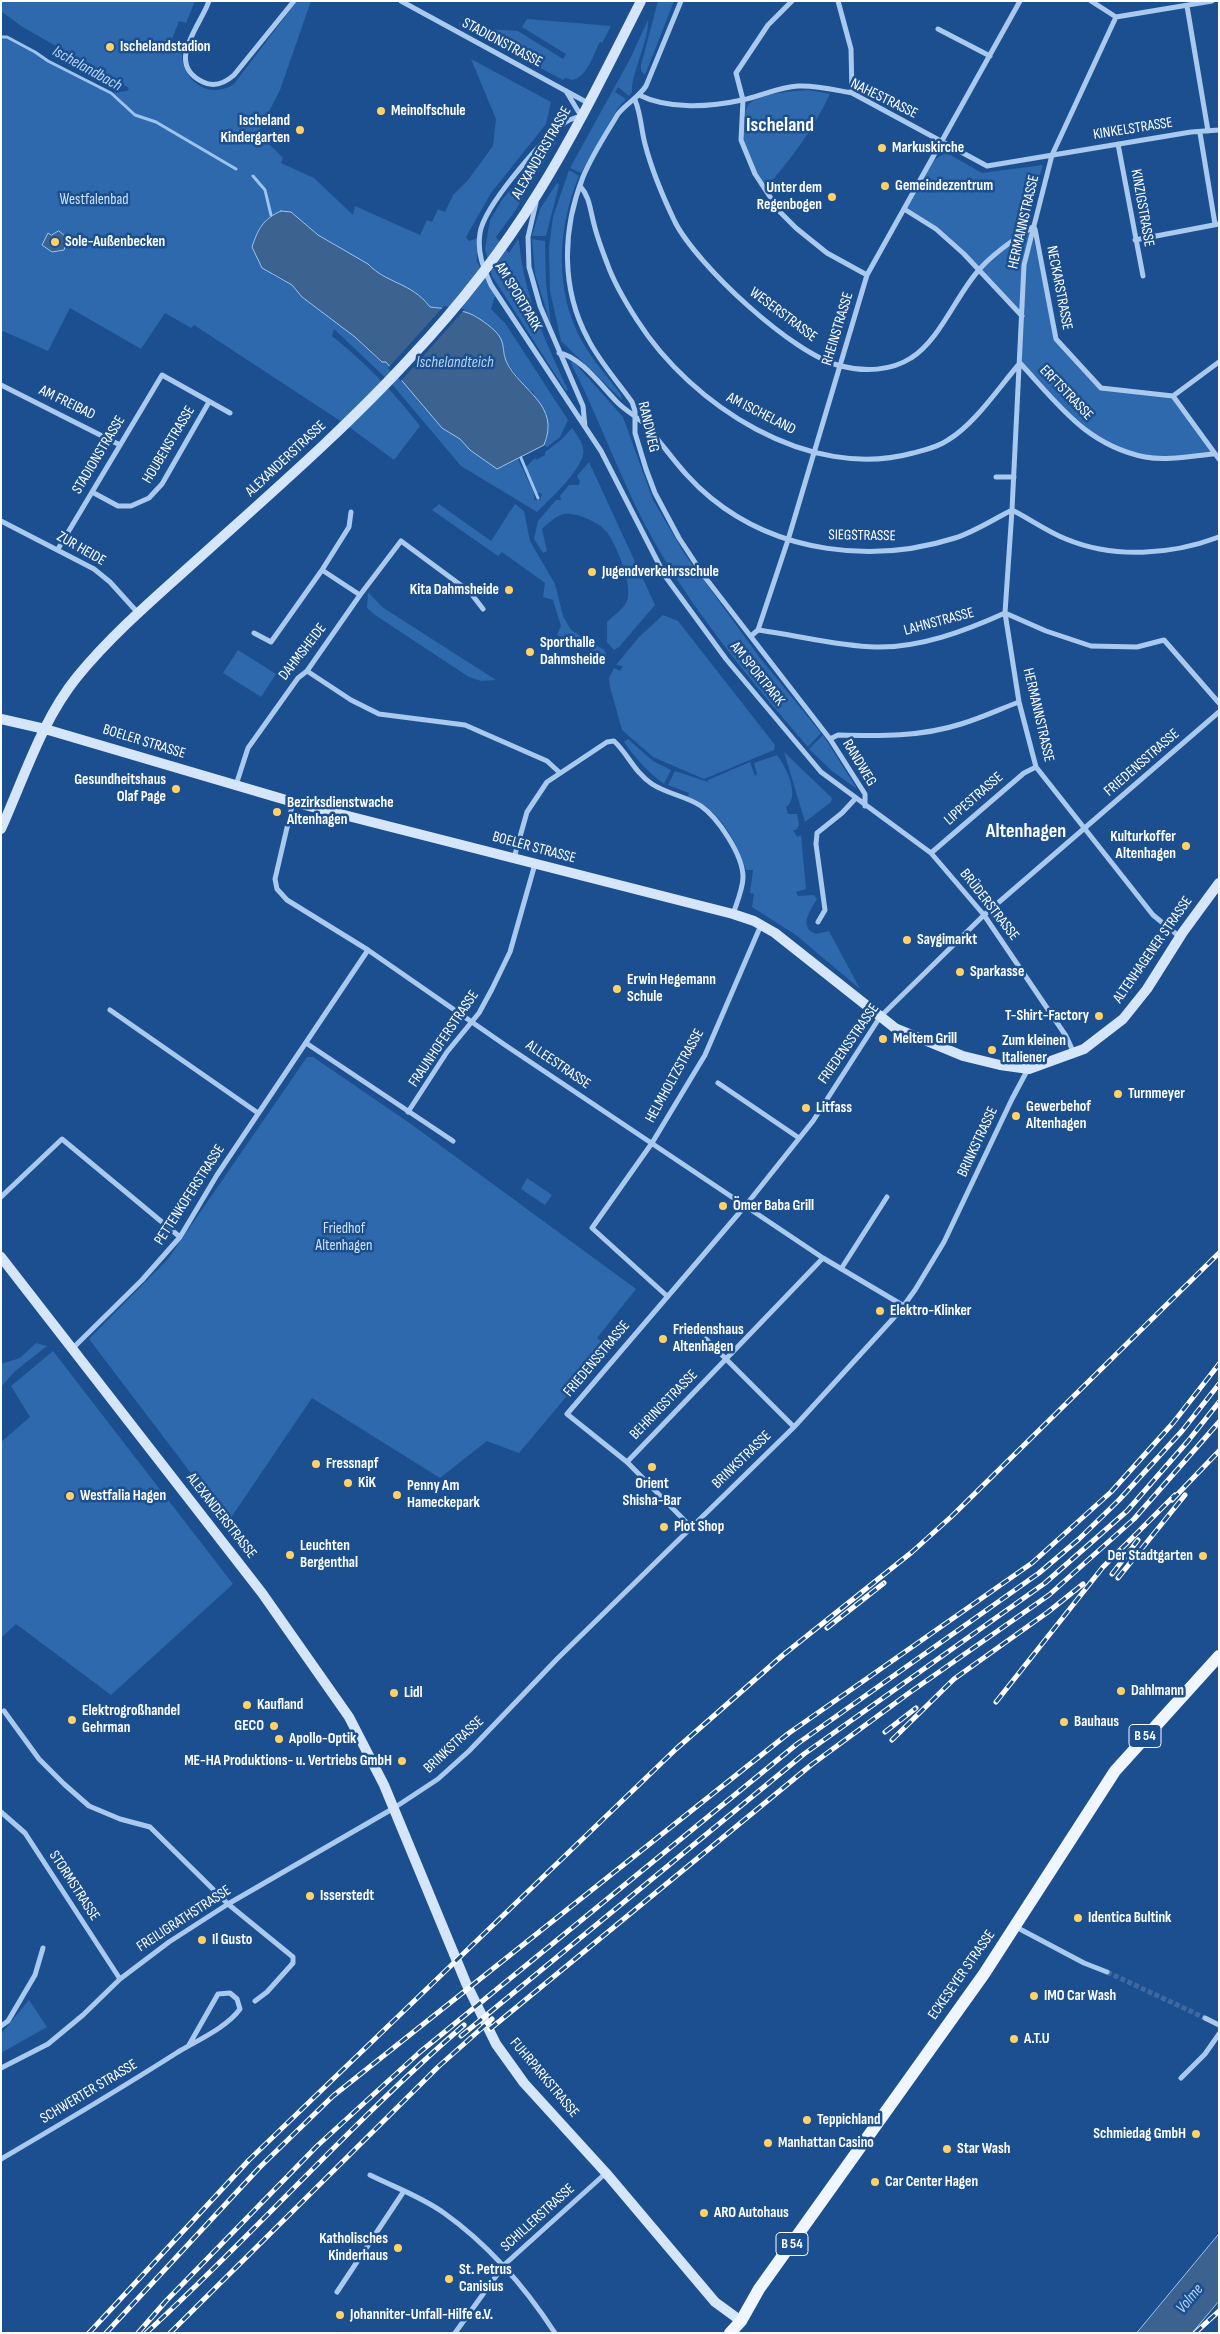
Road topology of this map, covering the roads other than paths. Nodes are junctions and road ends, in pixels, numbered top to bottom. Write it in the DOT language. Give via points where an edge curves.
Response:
graph roads {
  1 [pos="209,1"];
  2 [pos="294,1"];
  3 [pos="401,1"];
  4 [pos="641,1"];
  5 [pos="681,1"];
  6 [pos="792,1"];
  7 [pos="838,1"];
  8 [pos="1020,1"];
  9 [pos="1091,1"];
  10 [pos="1212,1"];
  11 [pos="1187,6"];
  12 [pos="1116,17"];
  13 [pos="938,29"];
  14 [pos="990,56"];
  15 [pos="566,91"];
  16 [pos="852,93"];
  17 [pos="639,95"];
  18 [pos="635,100"];
  19 [pos="743,100"];
  20 [pos="588,103"];
  21 [pos="581,116"];
  22 [pos="1219,130"];
  23 [pos="1208,131"];
  24 [pos="1200,133"];
  25 [pos="940,141"];
  26 [pos="1118,144"];
  27 [pos="1052,155"];
  28 [pos="580,186"];
  29 [pos="538,192"];
  30 [pos="904,209"];
  31 [pos="1217,224"];
  32 [pos="1034,226"];
  33 [pos="1135,240"];
  34 [pos="979,270"];
  35 [pos="867,275"];
  36 [pos="1143,276"];
  37 [pos="1022,316"];
  38 [pos="559,353"];
  39 [pos="1020,362"];
  40 [pos="1219,362"];
  41 [pos="840,366"];
  42 [pos="162,375"];
  43 [pos="1,384"];
  44 [pos="1173,396"];
  45 [pos="210,402"];
  46 [pos="230,413"];
  47 [pos="635,417"];
  48 [pos="585,428"];
  49 [pos="120,445"];
  50 [pos="814,452"];
  51 [pos="1213,454"];
  52 [pos="1219,459"];
  53 [pos="1014,477"];
  54 [pos="996,478"];
  55 [pos="92,492"];
  56 [pos="1012,510"];
  57 [pos="351,512"];
  58 [pos="1,521"];
  59 [pos="1219,537"];
  60 [pos="788,540"];
  61 [pos="58,549"];
  62 [pos="322,570"];
  63 [pos="360,595"];
  64 [pos="483,609"];
  65 [pos="1005,612"];
  66 [pos="138,613"];
  67 [pos="758,630"];
  68 [pos="254,633"];
  69 [pos="751,636"];
  70 [pos="307,671"];
  71 [pos="1019,702"];
  72 [pos="1219,703"];
  73 [pos="1219,712"];
  74 [pos="1,719"];
  75 [pos="45,729"];
  76 [pos="830,739"];
  77 [pos="1036,767"];
  78 [pos="559,772"];
  79 [pos="236,785"];
  80 [pos="854,799"];
  81 [pos="293,802"];
  82 [pos="865,806"];
  83 [pos="1,828"];
  84 [pos="1086,828"];
  85 [pos="931,853"];
  86 [pos="514,858"];
  87 [pos="535,864"];
  88 [pos="1219,883"];
  89 [pos="733,914"];
  90 [pos="984,914"];
  91 [pos="818,922"];
  92 [pos="761,925"];
  93 [pos="1180,937"];
  94 [pos="368,950"];
  95 [pos="110,1010"];
  96 [pos="880,1017"];
  97 [pos="471,1022"];
  98 [pos="306,1042"];
  99 [pos="1074,1054"];
  100 [pos="1028,1068"];
  101 [pos="718,1083"];
  102 [pos="408,1112"];
  103 [pos="258,1113"];
  104 [pos="799,1138"];
  105 [pos="453,1141"];
  106 [pos="652,1143"];
  107 [pos="1,1197"];
  108 [pos="887,1197"];
  109 [pos="746,1205"];
  110 [pos="180,1237"];
  111 [pos="1,1257"];
  112 [pos="823,1258"];
  113 [pos="841,1269"];
  114 [pos="666,1296"];
  115 [pos="904,1306"];
  116 [pos="706,1339"];
  117 [pos="72,1349"];
  118 [pos="727,1358"];
  119 [pos="794,1428"];
  120 [pos="627,1462"];
  121 [pos="691,1527"];
  122 [pos="1219,1656"];
  123 [pos="4,1711"];
  124 [pos="394,1808"];
  125 [pos="1,1812"];
  126 [pos="228,1904"];
  127 [pos="1016,1926"];
  128 [pos="43,1948"];
  129 [pos="1107,1972"];
  130 [pos="120,1979"];
  131 [pos="254,2001"];
  132 [pos="1205,2018"];
  133 [pos="1219,2025"];
  134 [pos="1,2026"];
  135 [pos="1219,2034"];
  136 [pos="189,2045"];
  137 [pos="1,2068"];
  138 [pos="1180,2078"];
  139 [pos="1,2159"];
  140 [pos="606,2173"];
  141 [pos="370,2175"];
  142 [pos="404,2191"];
  143 [pos="504,2265"];
  144 [pos="337,2292"];
  145 [pos="740,2327"];
  146 [pos="455,2333"];
  147 [pos="555,2333"];
  148 [pos="730,2333"];
  1 -- 2 [label="street" via="185,52 193,75 209,84 227,82"];
  3 -- 15 [label="street, STADIONSTRASSE"];
  4 -- 20 [label="main road"];
  5 -- 17 [label="street, RANDWEG"];
  6 -- 19 [label="street" via="768,25 738,69 737,80"];
  7 -- 16 [label="street" via="851,49"];
  8 -- 14 [label="street, RHEINSTRASSE"];
  9 -- 12 [label="street"];
  10 -- 11 [label="street"];
  11 -- 12 [label="street"];
  11 -- 23 [label="street"];
  12 -- 27 [label="street, HERMANNSTRASSE"];
  13 -- 14 [label="street"];
  14 -- 25 [label="street, RHEINSTRASSE"];
  15 -- 20 [label="street, STADIONSTRASSE"];
  15 -- 21 [label="street"];
  16 -- 19 [label="street, NAHESTRASSE" via="798,86"];
  16 -- 25 [label="street, NAHESTRASSE"];
  17 -- 18 [label="street, RANDWEG"];
  17 -- 19 [label="street, NAHESTRASSE" via="683,105"];
  18 -- 28 [label="street, RANDWEG" via="618,114"];
  18 -- 41 [label="street, WESERSTRASSE" via="658,186 676,224 702,259 738,296 798,345"];
  19 -- 35 [label="street" via="741,140 755,174 780,212 827,253"];
  20 -- 21 [label="main road, ALEXANDERSTRASSE"];
  21 -- 29 [label="main road, ALEXANDERSTRASSE"];
  21 -- 48 [label="street, AM SPORTPARK" via="562,124 512,178 486,216 480,232 479,259 500,300"];
  22 -- 23 [label="street, KINKELSTRASSE"];
  23 -- 24 [label="street, KINKELSTRASSE"];
  24 -- 26 [label="street, KINKELSTRASSE"];
  24 -- 31 [label="street"];
  25 -- 27 [label="street, NAHESTRASSE" via="985,165"];
  25 -- 30 [label="street, RHEINSTRASSE"];
  26 -- 27 [label="street, KINKELSTRASSE"];
  26 -- 33 [label="street, KINZIGSTRASSE"];
  27 -- 32 [label="street, HERMANNSTRASSE"];
  28 -- 47 [label="street, RANDWEG" via="567,244 569,293 588,341 632,402"];
  28 -- 50 [label="street, AM ISCHELAND" via="587,193 608,266 638,321 660,351 719,407 766,434"];
  29 -- 38 [label="street, AM SPORTPARK" via="527,252 533,284"];
  29 -- 66 [label="main road, ALEXANDERSTRASSE" via="505,241 434,332 352,418"];
  30 -- 34 [label="street" via="936,229"];
  30 -- 35 [label="street, RHEINSTRASSE"];
  31 -- 33 [label="street"];
  32 -- 34 [label="street, WESERSTRASSE"];
  32 -- 37 [label="street, HERMANNSTRASSE" via="1024,265"];
  32 -- 44 [label="street, NECKARSTRASSE" via="1059,343 1101,388"];
  33 -- 36 [label="street, KINZIGSTRASSE"];
  34 -- 37 [label="street"];
  34 -- 41 [label="street, WESERSTRASSE" via="943,323 912,358 882,369"];
  35 -- 41 [label="street, RHEINSTRASSE"];
  37 -- 39 [label="street, HERMANNSTRASSE"];
  38 -- 47 [label="street, SIEGSTRASSE" via="573,357"];
  38 -- 48 [label="street, AM SPORTPARK" via="583,406"];
  39 -- 50 [label="street, AM ISCHELAND" via="963,430 947,441 898,457 853,459"];
  39 -- 51 [label="street, ERFTSTRASSE" via="1080,427 1104,443 1146,457"];
  39 -- 53 [label="street, HERMANNSTRASSE"];
  40 -- 44 [label="street"];
  41 -- 50 [label="street, RHEINSTRASSE"];
  42 -- 45 [label="street, HOUBENSTRASSE"];
  42 -- 49 [label="street, STADIONSTRASSE"];
  43 -- 49 [label="street, AM FREIBAD"];
  44 -- 51 [label="street"];
  45 -- 46 [label="street, HOUBENSTRASSE"];
  45 -- 55 [label="street, HOUBENSTRASSE" via="162,484 149,498 132,506 118,506"];
  47 -- 60 [label="street, SIEGSTRASSE" via="650,429 678,467 711,498 757,527"];
  47 -- 69 [label="street, RANDWEG" via="646,469 667,518 704,576"];
  48 -- 80 [label="street, AM SPORTPARK" via="601,451 652,554 678,596 803,754"];
  49 -- 55 [label="street, STADIONSTRASSE"];
  50 -- 60 [label="street, RHEINSTRASSE"];
  51 -- 52 [label="street"];
  53 -- 54 [label="street"];
  53 -- 56 [label="street, HERMANNSTRASSE"];
  55 -- 61 [label="street, STADIONSTRASSE"];
  56 -- 59 [label="street" via="1066,539 1098,548 1170,551"];
  56 -- 60 [label="street, SIEGSTRASSE" via="956,538 890,552 834,550"];
  56 -- 65 [label="street, HERMANNSTRASSE"];
  57 -- 62 [label="street" via="349,527"];
  58 -- 61 [label="street, ZUR HEIDE"];
  60 -- 67 [label="street, RHEINSTRASSE"];
  61 -- 66 [label="street, ZUR HEIDE" via="103,575"];
  62 -- 63 [label="street"];
  62 -- 68 [label="street" via="271,642"];
  63 -- 64 [label="street, DAHMSHEIDE" via="401,541 470,592"];
  63 -- 70 [label="street, DAHMSHEIDE"];
  65 -- 67 [label="street, LAHNSTRASSE" via="972,628 876,647"];
  65 -- 71 [label="street, HERMANNSTRASSE"];
  65 -- 72 [label="street" via="1046,631 1091,646 1137,647 1164,640"];
  66 -- 75 [label="main road, ALEXANDERSTRASSE" via="77,677"];
  67 -- 69 [label="street"];
  69 -- 76 [label="street, RANDWEG"];
  70 -- 78 [label="street" via="379,714 465,725 546,761"];
  70 -- 79 [label="street, DAHMSHEIDE" via="298,678 248,748"];
  71 -- 76 [label="street" via="933,731 838,735"];
  71 -- 77 [label="street, HERMANNSTRASSE"];
  73 -- 84 [label="street, FRIEDENSSTRASSE"];
  74 -- 75 [label="main road, BOELER STRASSE"];
  75 -- 79 [label="main road, BOELER STRASSE"];
  75 -- 83 [label="main road, ALEXANDERSTRASSE"];
  76 -- 82 [label="street, RANDWEG" via="865,794"];
  77 -- 84 [label="street, HERMANNSTRASSE"];
  77 -- 85 [label="street, LIPPESTRASSE" via="1024,772"];
  78 -- 86 [label="street" via="547,782 527,812"];
  78 -- 89 [label="street" via="612,740 650,783 702,806 721,828 742,869 742,884"];
  79 -- 81 [label="main road, BOELER STRASSE"];
  80 -- 82 [label="street, BRÜDERSTRASSE"];
  80 -- 91 [label="street" via="817,833 825,910"];
  81 -- 86 [label="main road, BOELER STRASSE"];
  81 -- 94 [label="street, ALLEESTRASSE" via="276,873 277,889 287,900"];
  82 -- 85 [label="street, BRÜDERSTRASSE"];
  84 -- 90 [label="street, FRIEDENSSTRASSE"];
  84 -- 93 [label="street, HERMANNSTRASSE" via="1153,915"];
  85 -- 90 [label="street, BRÜDERSTRASSE"];
  86 -- 87 [label="main road, BOELER STRASSE"];
  87 -- 89 [label="main road, BOELER STRASSE"];
  87 -- 97 [label="street, FRAUNHOFERSTRASSE" via="510,952"];
  88 -- 93 [label="main road, ALTENHAGENER STRASSE"];
  89 -- 92 [label="main road, BOELER STRASSE"];
  90 -- 96 [label="street, FRIEDENSSTRASSE"];
  90 -- 99 [label="street, BRÜDERSTRASSE" via="1066,1036"];
  92 -- 96 [label="main road, BOELER STRASSE" via="814,962"];
  92 -- 106 [label="street, HELMHOLTZSTRASSE" via="705,1055"];
  93 -- 99 [label="main road, ALTENHAGENER STRASSE" via="1129,1013 1110,1031"];
  94 -- 97 [label="street, ALLEESTRASSE"];
  94 -- 98 [label="street, PETTENKOFERSTRASSE"];
  95 -- 103 [label="street"];
  96 -- 100 [label="main road, BOELER STRASSE" via="910,1035 963,1056"];
  96 -- 104 [label="street, FRIEDENSSTRASSE"];
  97 -- 102 [label="street, FRAUNHOFERSTRASSE"];
  97 -- 106 [label="street, ALLEESTRASSE"];
  98 -- 102 [label="street"];
  98 -- 103 [label="street, PETTENKOFERSTRASSE"];
  99 -- 100 [label="main road, ALTENHAGENER STRASSE"];
  100 -- 115 [label="street, BRINKSTRASSE" via="944,1242"];
  101 -- 104 [label="street"];
  102 -- 105 [label="street"];
  103 -- 110 [label="street, PETTENKOFERSTRASSE"];
  104 -- 109 [label="street, FRIEDENSSTRASSE"];
  106 -- 109 [label="street, ALLEESTRASSE"];
  106 -- 114 [label="street, HELMHOLTZSTRASSE" via="592,1228"];
  107 -- 110 [label="street" via="62,1139"];
  108 -- 113 [label="street"];
  109 -- 112 [label="street, ALLEESTRASSE"];
  109 -- 114 [label="street, FRIEDENSSTRASSE"];
  110 -- 117 [label="street, PETTENKOFERSTRASSE"];
  111 -- 117 [label="main road, ALEXANDERSTRASSE"];
  112 -- 113 [label="street, ALLEESTRASSE"];
  112 -- 118 [label="street, BEHRINGSTRASSE"];
  113 -- 115 [label="street, ALLEESTRASSE"];
  114 -- 120 [label="street, FRIEDENSSTRASSE" via="567,1414"];
  115 -- 119 [label="street, BRINKSTRASSE"];
  116 -- 118 [label="street"];
  117 -- 124 [label="main road, ALEXANDERSTRASSE" via="297,1641 348,1717"];
  118 -- 119 [label="street"];
  118 -- 120 [label="street, BEHRINGSTRASSE"];
  119 -- 121 [label="street, BRINKSTRASSE"];
  120 -- 121 [label="street"];
  121 -- 124 [label="street, BRINKSTRASSE" via="469,1751 438,1779"];
  122 -- 127 [label="main road, ECKESEYER STRASSE / B 54" via="1115,1770"];
  123 -- 126 [label="street" via="39,1759 89,1806 150,1827"];
  124 -- 126 [label="street, FREILIGRATHSTRASSE"];
  124 -- 140 [label="main road, FUHRPARKSTRASSE" via="459,1967 496,2044 524,2083"];
  125 -- 130 [label="street, STORMSTRASSE" via="25,1833"];
  126 -- 130 [label="street, FREILIGRATHSTRASSE"];
  126 -- 131 [label="street" via="293,1957 293,1963 267,1992"];
  127 -- 129 [label="street" via="1084,1964"];
  127 -- 145 [label="main road, ECKESEYER STRASSE / B 54" via="759,2289"];
  128 -- 134 [label="street" via="35,1975 8,2021"];
  130 -- 137 [label="street, FREILIGRATHSTRASSE" via="48,2044"];
  132 -- 133 [label="street"];
  135 -- 138 [label="street" via="1205,2054"];
  136 -- 136 [label="street, SCHWERTER STRASSE" via="234,2017 240,2009 237,1999 230,1993 218,1994"];
  136 -- 139 [label="street, SCHWERTER STRASSE"];
  140 -- 143 [label="street, SCHILLERSTRASSE"];
  140 -- 145 [label="main road, FUHRPARKSTRASSE"];
  141 -- 142 [label="street"];
  142 -- 143 [label="street" via="443,2212"];
  142 -- 144 [label="street"];
  143 -- 146 [label="street, SCHILLERSTRASSE"];
  143 -- 147 [label="street"];
  145 -- 148 [label="main road, B 54"];
}
